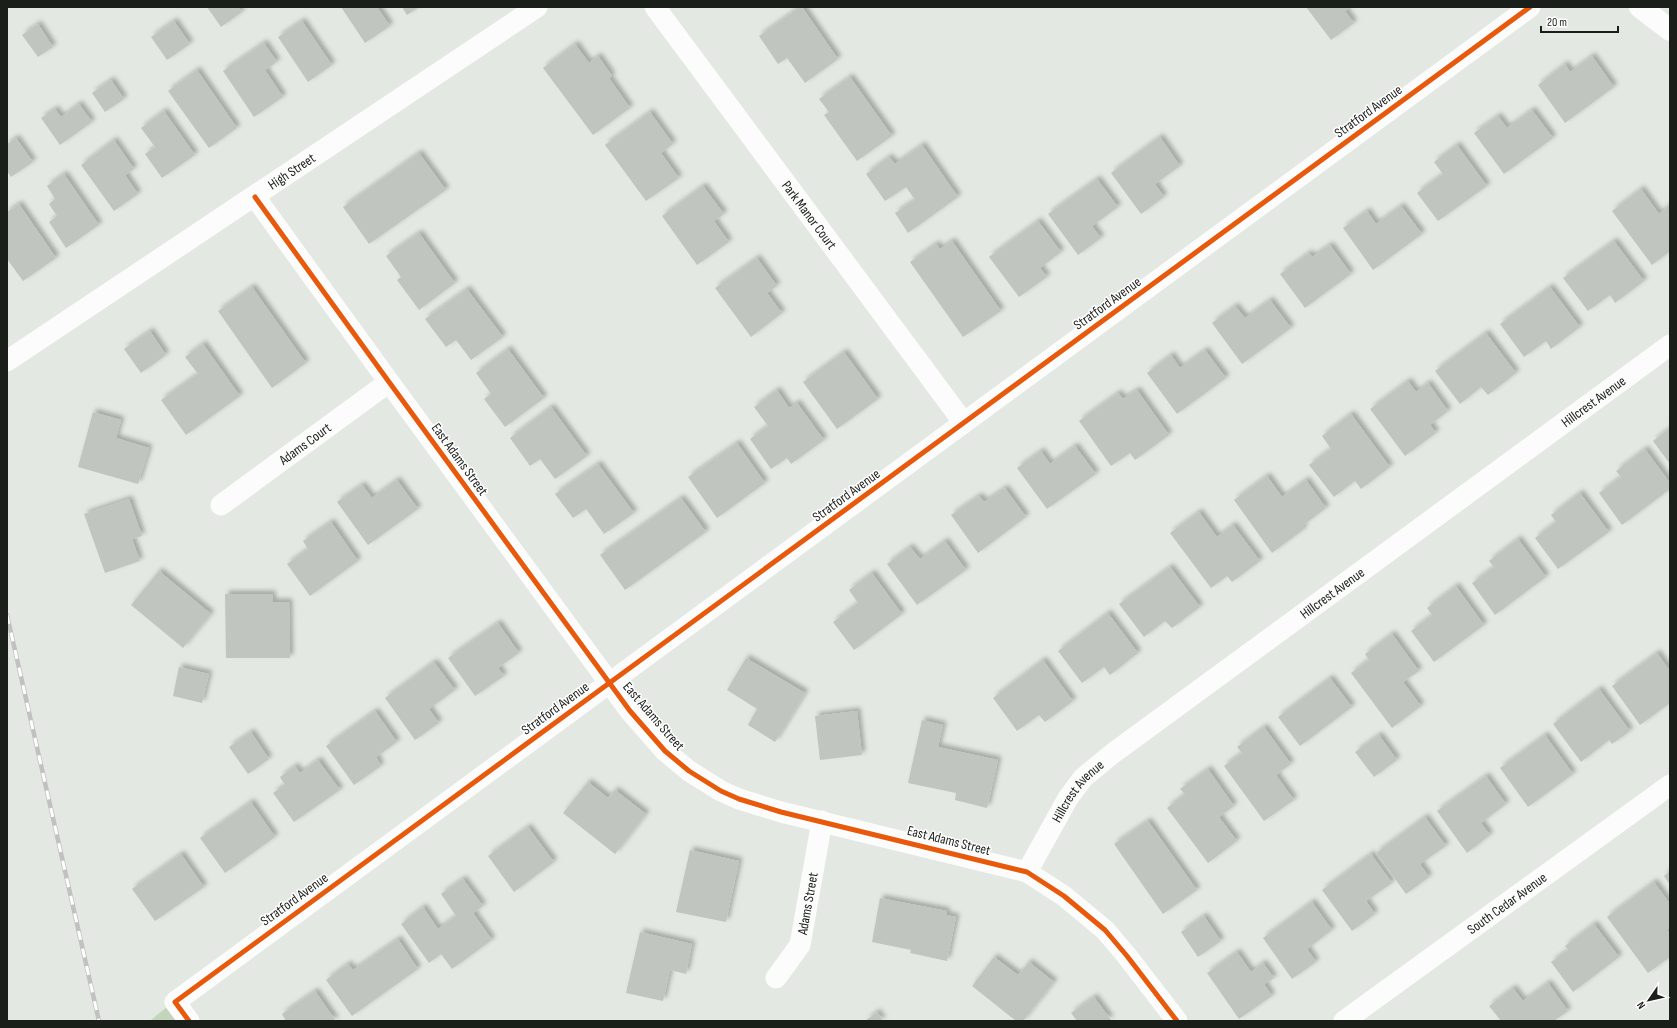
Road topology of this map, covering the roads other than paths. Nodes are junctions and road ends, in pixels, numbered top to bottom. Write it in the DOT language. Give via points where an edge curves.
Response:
graph roads {
  1 [pos="537,7"];
  2 [pos="655,7"];
  3 [pos="1530,7"];
  4 [pos="1640,7"];
  5 [pos="1670,30"];
  6 [pos="255,197"];
  7 [pos="1670,345"];
  8 [pos="7,361"];
  9 [pos="389,382"];
  10 [pos="964,423"];
  11 [pos="221,505"];
  12 [pos="610,682"];
  13 [pos="1670,785"];
  14 [pos="822,821"];
  15 [pos="1027,872"];
  16 [pos="776,978"];
  17 [pos="189,1021"];
  18 [pos="1176,1021"];
  19 [pos="1344,1021"];
  1 -- 6 [label="street, High Street"];
  2 -- 10 [label="street, Park Manor Court"];
  3 -- 10 [label="street, Stratford Avenue"];
  4 -- 5 [label="main road"];
  6 -- 8 [label="street, High Street"];
  6 -- 9 [label="street, East Adams Street"];
  7 -- 15 [label="street, Hillcrest Avenue" via="1112,754 1083,778 1068,798"];
  9 -- 11 [label="street, Adams Court"];
  9 -- 12 [label="street, East Adams Street"];
  10 -- 12 [label="street, Stratford Avenue"];
  12 -- 14 [label="street, East Adams Street" via="652,737 689,771 739,799"];
  12 -- 17 [label="street, Stratford Avenue" via="175,1002"];
  13 -- 19 [label="street, South Cedar Avenue"];
  14 -- 15 [label="street, East Adams Street"];
  14 -- 16 [label="street, Adams Street" via="800,945"];
  15 -- 18 [label="street, East Adams Street" via="1064,896 1105,930"];
}
